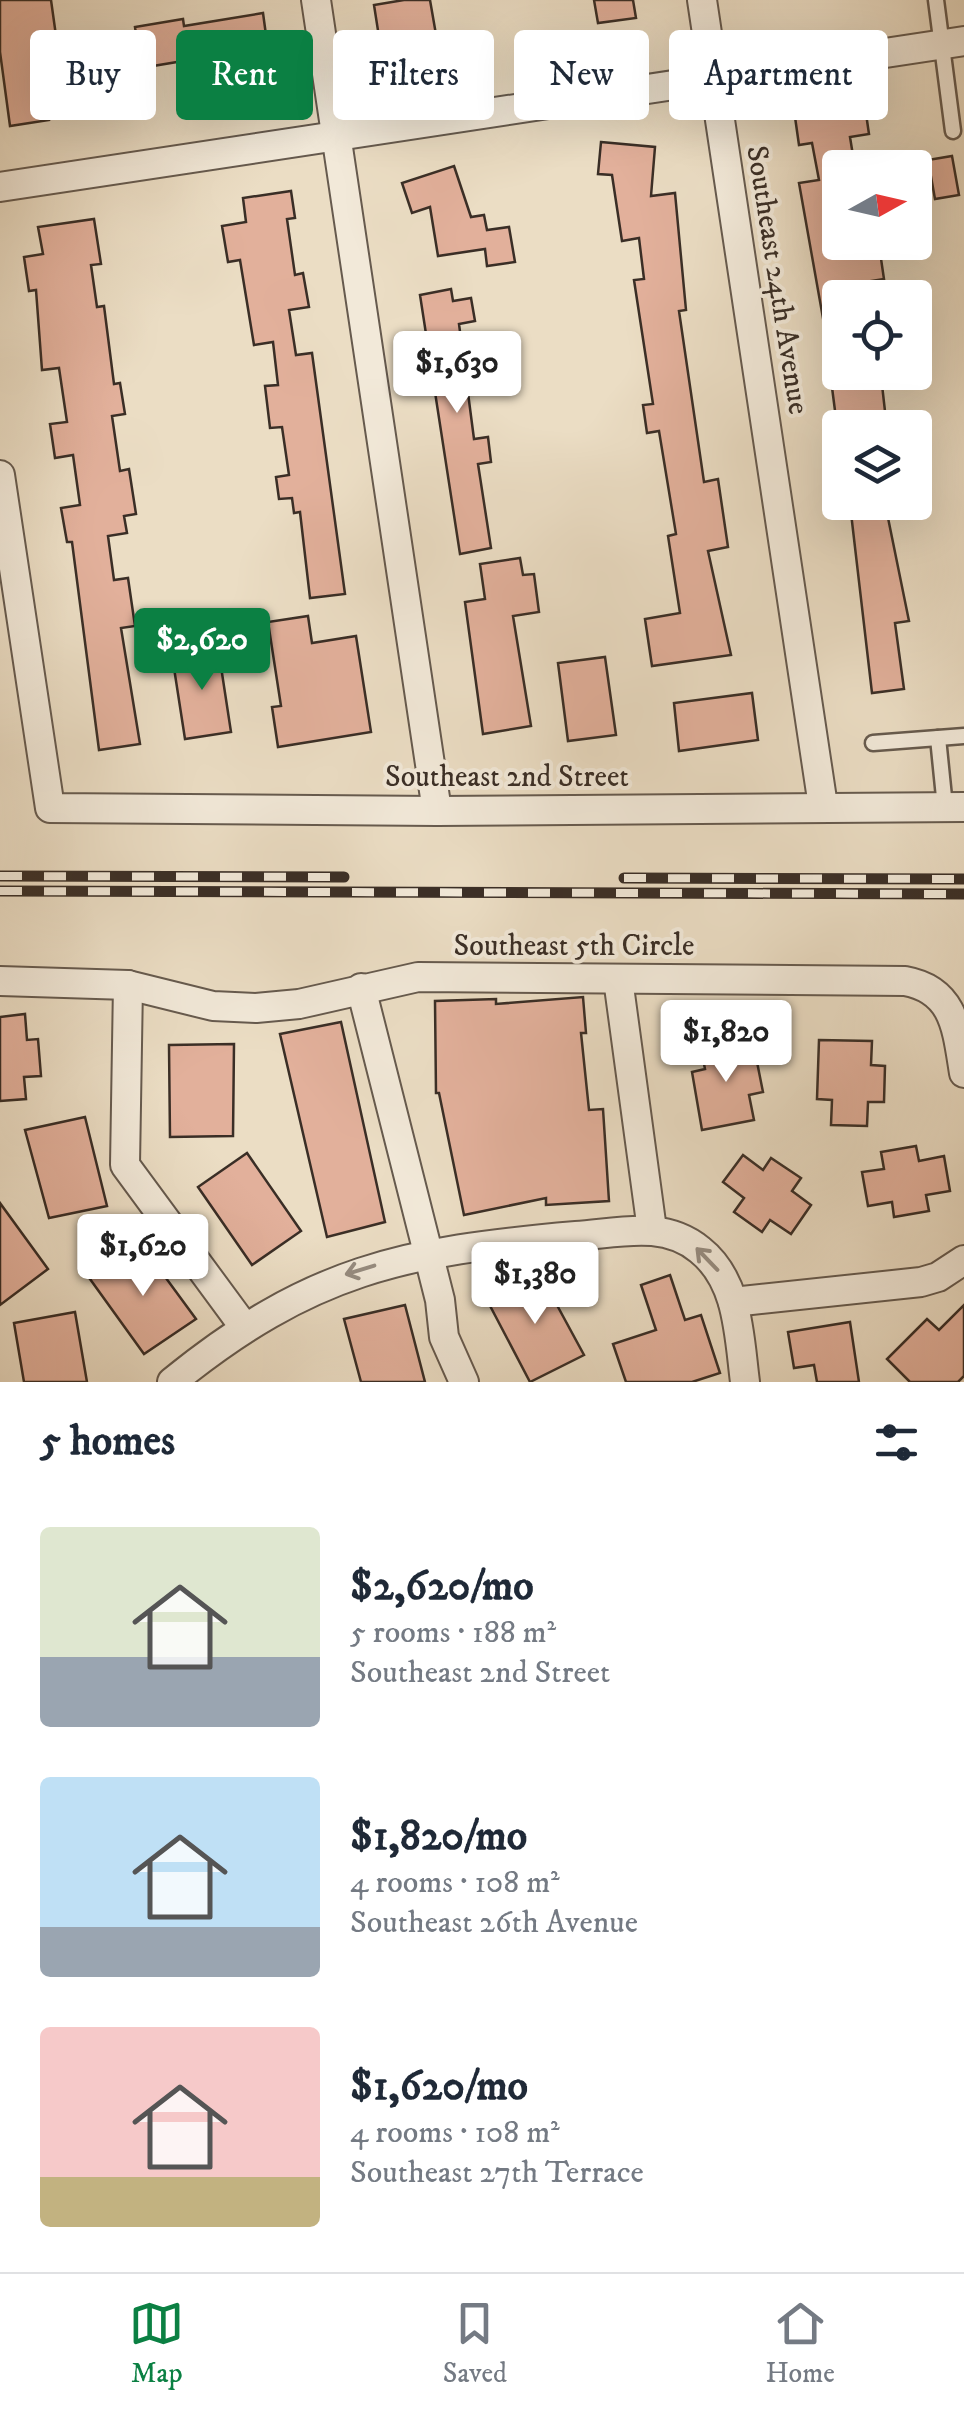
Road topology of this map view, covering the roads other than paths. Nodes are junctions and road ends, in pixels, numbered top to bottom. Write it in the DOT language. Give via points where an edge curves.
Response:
graph roads {
  1 [pos="316,0"];
  2 [pos="702,0"];
  3 [pos="936,0"];
  4 [pos="706,30"];
  5 [pos="953,43"];
  6 [pos="888,53"];
  7 [pos="669,87"];
  8 [pos="720,120"];
  9 [pos="953,130"];
  10 [pos="335,137"];
  11 [pos="0,187"];
  12 [pos="0,475"];
  13 [pos="964,736"];
  14 [pos="938,738"];
  15 [pos="873,743"];
  16 [pos="823,806"];
  17 [pos="954,807"];
  18 [pos="436,811"];
  19 [pos="618,978"];
  20 [pos="0,981"];
  21 [pos="128,985"];
  22 [pos="361,988"];
  23 [pos="964,1073"];
  24 [pos="652,1230"];
  25 [pos="428,1252"];
  26 [pos="964,1260"];
  27 [pos="733,1302"];
  28 [pos="245,1328"];
  29 [pos="172,1382"];
  30 [pos="464,1382"];
  31 [pos="746,1382"];
  1 -- 10 [label="street"];
  2 -- 4 [label="street, Southeast 24th Avenue"];
  3 -- 5 [label="lane"];
  5 -- 6 [label="street"];
  5 -- 9 [label="lane"];
  7 -- 10 [label="street"];
  8 -- 16 [label="street, Southeast 24th Avenue"];
  10 -- 11 [label="street"];
  10 -- 18 [label="street"];
  12 -- 18 [label="street, Southeast 2nd Street" via="50,808"];
  13 -- 14 [label="lane"];
  14 -- 15 [label="lane"];
  14 -- 17 [label="lane"];
  16 -- 17 [label="street, Southeast 2nd Street"];
  16 -- 18 [label="street, Southeast 2nd Street"];
  19 -- 22 [label="street, Southeast 5th Circle" via="418,977"];
  19 -- 23 [label="street, Southeast 5th Circle" via="922,984 948,1006"];
  19 -- 24 [label="street"];
  20 -- 21 [label="street, Southeast 5th Circle"];
  21 -- 22 [label="street, Southeast 5th Circle" via="198,1004 256,1008"];
  21 -- 28 [label="street" via="124,1165"];
  22 -- 25 [label="street"];
  24 -- 25 [label="street"];
  27 -- 24 [label="street, one-way" via="724,1278 700,1250"];
  25 -- 28 [label="street, one-way" via="346,1275"];
  25 -- 30 [label="street" via="444,1337"];
  26 -- 27 [label="street" via="921,1282"];
  27 -- 31 [label="street"];
  28 -- 29 [label="street"];
}
